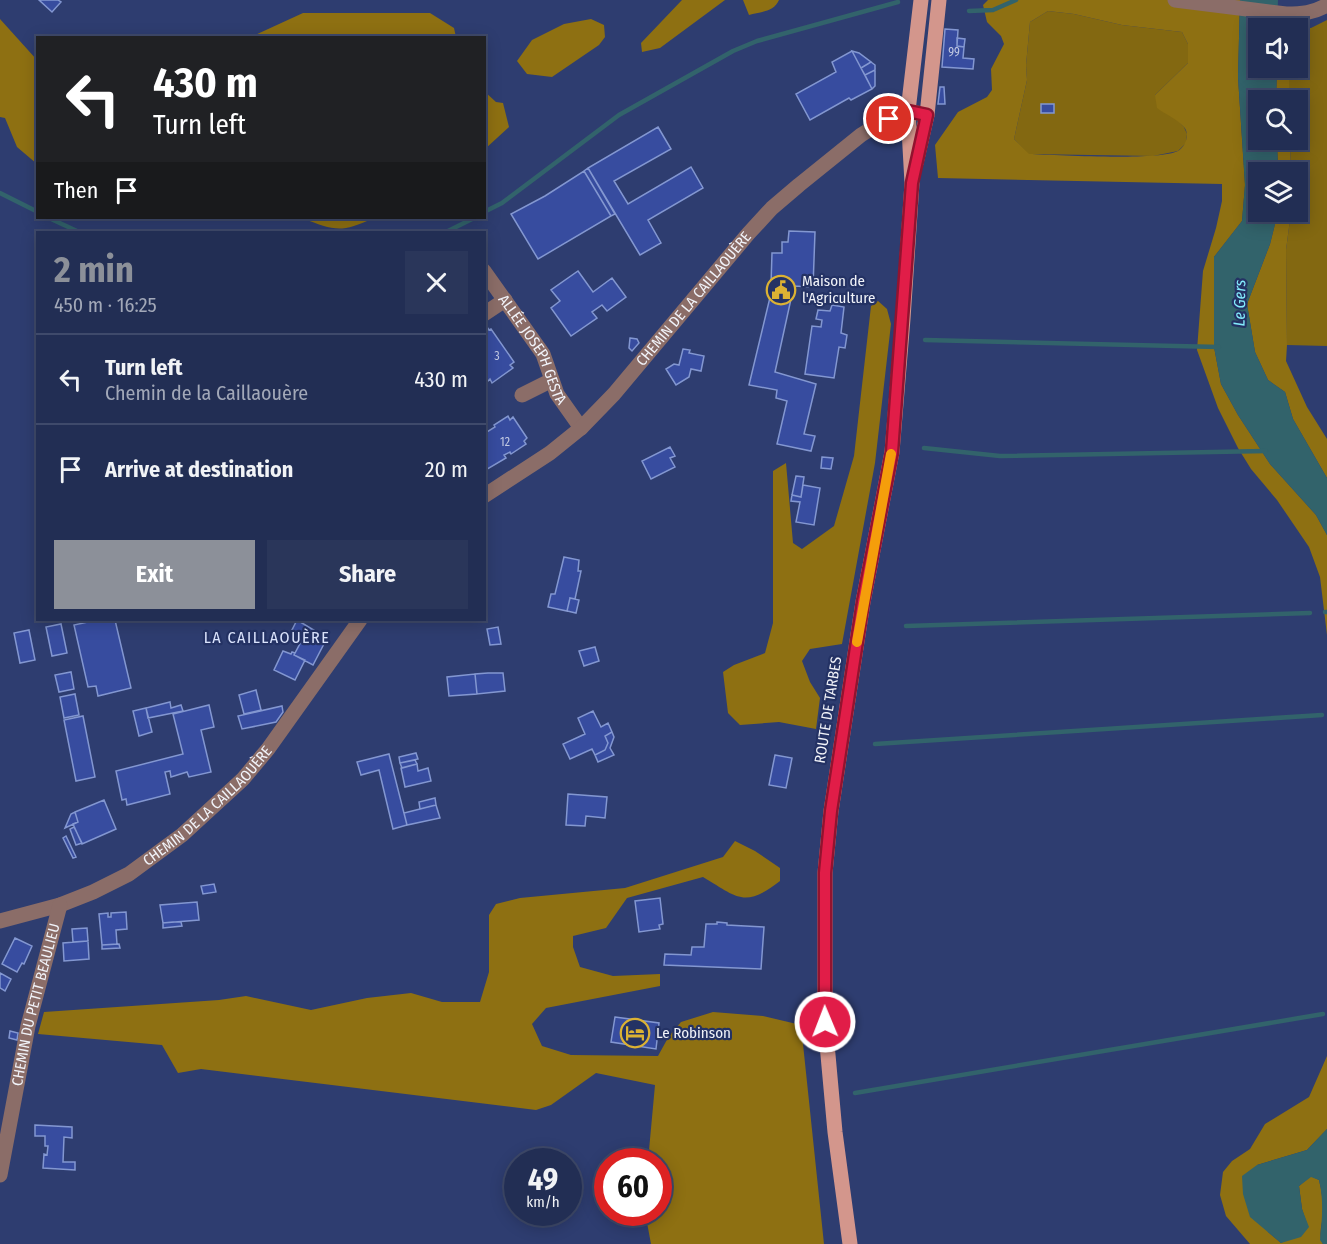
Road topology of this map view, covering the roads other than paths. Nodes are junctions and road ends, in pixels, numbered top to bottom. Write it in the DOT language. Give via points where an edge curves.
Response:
graph roads {
  1 [pos="921,0"];
  2 [pos="939,0"];
  3 [pos="1175,0"];
  4 [pos="1327,5"];
  5 [pos="908,111"];
  6 [pos="927,115"];
  7 [pos="912,183"];
  8 [pos="486,274"];
  9 [pos="505,300"];
  10 [pos="486,313"];
  11 [pos="552,380"];
  12 [pos="522,395"];
  13 [pos="581,428"];
  14 [pos="486,495"];
  15 [pos="359,621"];
  16 [pos="60,905"];
  17 [pos="0,921"];
  18 [pos="0,1175"];
  19 [pos="850,1244"];
  1 -- 5 [label="main road, ROUTE DE TARBES"];
  2 -- 6 [label="main road, ROUTE DE TARBES"];
  3 -- 4 [label="street" via="1286,14 1303,14"];
  5 -- 6 [label="street"];
  5 -- 7 [label="main road, ROUTE DE TARBES"];
  5 -- 13 [label="street, CHEMIN DE LA CAILLAOUÈRE" via="861,135 772,208"];
  6 -- 7 [label="main road, ROUTE DE TARBES"];
  7 -- 19 [label="main road, ROUTE DE TARBES" via="892,452 863,602 825,873 825,1022"];
  8 -- 9 [label="street, ALLÉE JOSEPH GESTA"];
  9 -- 10 [label="street"];
  9 -- 11 [label="street, ALLÉE JOSEPH GESTA" via="543,354"];
  11 -- 12 [label="street"];
  11 -- 13 [label="street, ALLÉE JOSEPH GESTA"];
  13 -- 14 [label="street, CHEMIN DE LA CAILLAOUÈRE"];
  15 -- 16 [label="street, CHEMIN DE LA CAILLAOUÈRE" via="268,748 219,803 129,874"];
  16 -- 17 [label="street, CHEMIN DE LA CAILLAOUÈRE"];
  16 -- 18 [label="street, CHEMIN DU PETIT BEAULIEU" via="28,1026"];
}
